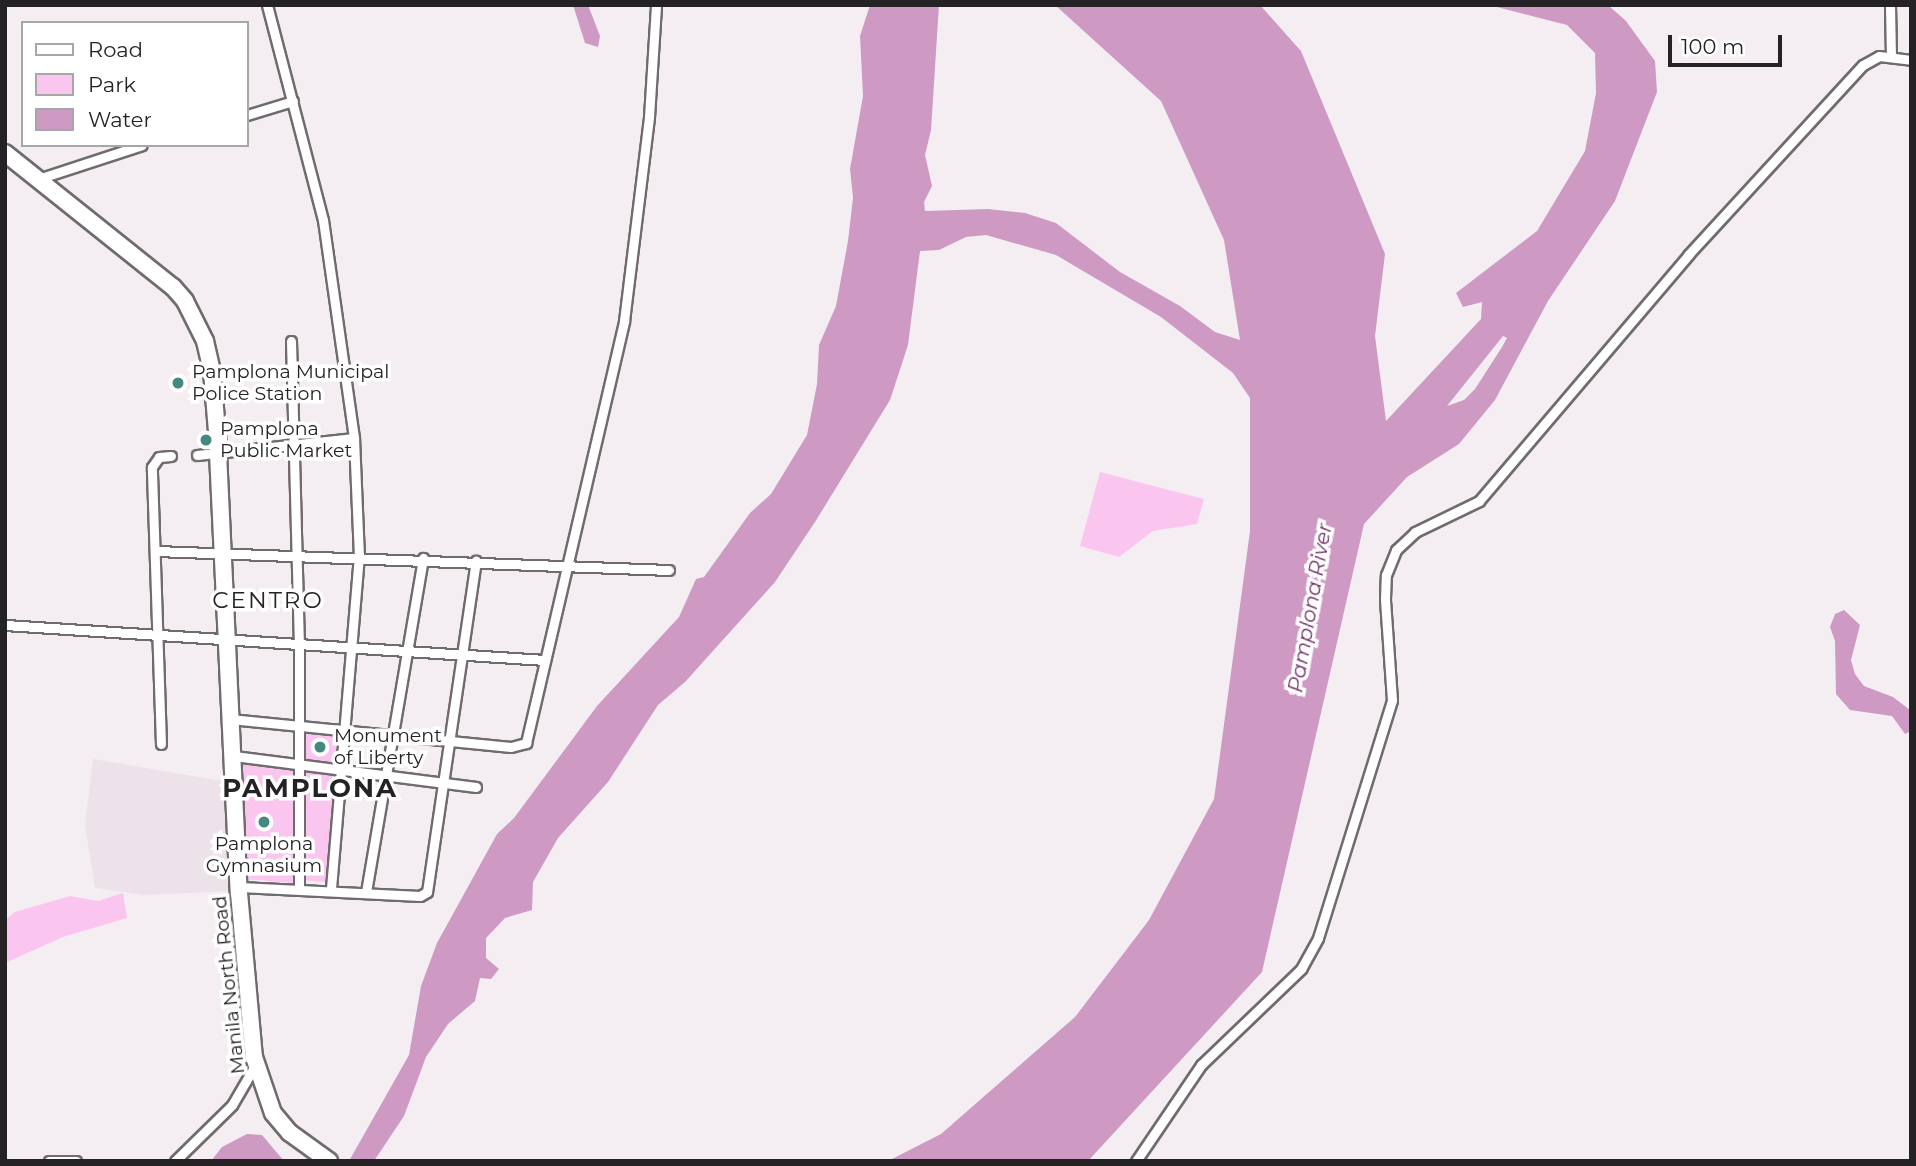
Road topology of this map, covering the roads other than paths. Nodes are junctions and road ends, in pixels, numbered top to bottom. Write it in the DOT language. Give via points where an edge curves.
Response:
graph roads {
  1 [pos="267,5"];
  2 [pos="656,5"];
  3 [pos="1890,5"];
  4 [pos="1891,55"];
  5 [pos="1911,60"];
  6 [pos="293,101"];
  7 [pos="248,115"];
  8 [pos="136,147"];
  9 [pos="5,153"];
  10 [pos="38,179"];
  11 [pos="291,341"];
  12 [pos="354,438"];
  13 [pos="293,446"];
  14 [pos="217,454"];
  15 [pos="197,455"];
  16 [pos="171,456"];
  17 [pos="156,551"];
  18 [pos="221,552"];
  19 [pos="359,555"];
  20 [pos="296,556"];
  21 [pos="423,558"];
  22 [pos="476,561"];
  23 [pos="568,567"];
  24 [pos="669,570"];
  25 [pos="5,625"];
  26 [pos="160,636"];
  27 [pos="226,640"];
  28 [pos="299,645"];
  29 [pos="353,648"];
  30 [pos="406,652"];
  31 [pos="464,656"];
  32 [pos="545,660"];
  33 [pos="230,719"];
  34 [pos="300,729"];
  35 [pos="344,731"];
  36 [pos="391,736"];
  37 [pos="450,741"];
  38 [pos="161,744"];
  39 [pos="234,756"];
  40 [pos="300,766"];
  41 [pos="341,771"];
  42 [pos="384,777"];
  43 [pos="444,783"];
  44 [pos="476,787"];
  45 [pos="240,887"];
  46 [pos="299,889"];
  47 [pos="331,889"];
  48 [pos="366,892"];
  49 [pos="256,1064"];
  50 [pos="323,1157"];
  51 [pos="49,1161"];
  52 [pos="76,1161"];
  53 [pos="175,1161"];
  54 [pos="1136,1161"];
  1 -- 6 [label="street"];
  2 -- 23 [label="street" via="649,117 624,320"];
  3 -- 4 [label="street"];
  4 -- 5 [label="street"];
  4 -- 54 [label="street" via="1870,60 1853,75 1688,255 1479,501 1415,532 1395,550 1386,575 1385,599 1392,700 1318,938 1301,969 1201,1065"];
  6 -- 7 [label="street"];
  6 -- 12 [label="street" via="336,286"];
  8 -- 10 [label="street"];
  9 -- 10 [label="highway, Manila North Road"];
  10 -- 14 [label="highway, Manila North Road" via="154,270 185,301 205,341 212,371"];
  11 -- 13 [label="street"];
  12 -- 13 [label="street"];
  12 -- 19 [label="street"];
  13 -- 14 [label="street"];
  13 -- 20 [label="street"];
  14 -- 15 [label="street"];
  14 -- 18 [label="highway, Manila North Road"];
  16 -- 17 [label="street" via="159,457 152,467"];
  17 -- 18 [label="street"];
  17 -- 26 [label="street"];
  18 -- 20 [label="street"];
  18 -- 27 [label="highway, Manila North Road"];
  19 -- 20 [label="street"];
  19 -- 21 [label="street"];
  19 -- 29 [label="street"];
  20 -- 28 [label="street"];
  21 -- 22 [label="street"];
  21 -- 30 [label="street"];
  22 -- 23 [label="street"];
  22 -- 31 [label="street"];
  23 -- 24 [label="street"];
  23 -- 32 [label="street"];
  25 -- 26 [label="street"];
  26 -- 27 [label="street"];
  26 -- 38 [label="street"];
  27 -- 28 [label="street"];
  27 -- 33 [label="highway, Manila North Road"];
  28 -- 29 [label="street"];
  28 -- 34 [label="street"];
  29 -- 30 [label="street"];
  29 -- 35 [label="street"];
  30 -- 31 [label="street"];
  30 -- 36 [label="street"];
  31 -- 32 [label="street"];
  31 -- 37 [label="street"];
  32 -- 37 [label="street" via="524,745"];
  33 -- 34 [label="street"];
  33 -- 39 [label="highway, Manila North Road"];
  34 -- 35 [label="street"];
  34 -- 40 [label="street"];
  35 -- 36 [label="street"];
  35 -- 41 [label="street"];
  36 -- 37 [label="street"];
  36 -- 42 [label="street"];
  37 -- 43 [label="street"];
  39 -- 40 [label="street"];
  39 -- 45 [label="highway, Manila North Road"];
  40 -- 41 [label="street"];
  40 -- 46 [label="street"];
  41 -- 42 [label="street"];
  41 -- 47 [label="street"];
  42 -- 43 [label="street"];
  42 -- 48 [label="street"];
  43 -- 44 [label="street"];
  43 -- 48 [label="street" via="426,892 420,896"];
  45 -- 46 [label="street"];
  45 -- 49 [label="highway, Manila North Road"];
  46 -- 47 [label="street"];
  47 -- 48 [label="street"];
  49 -- 50 [label="highway, Manila North Road" via="273,1113"];
  49 -- 53 [label="street" via="232,1105"];
  51 -- 52 [label="street"];
}
